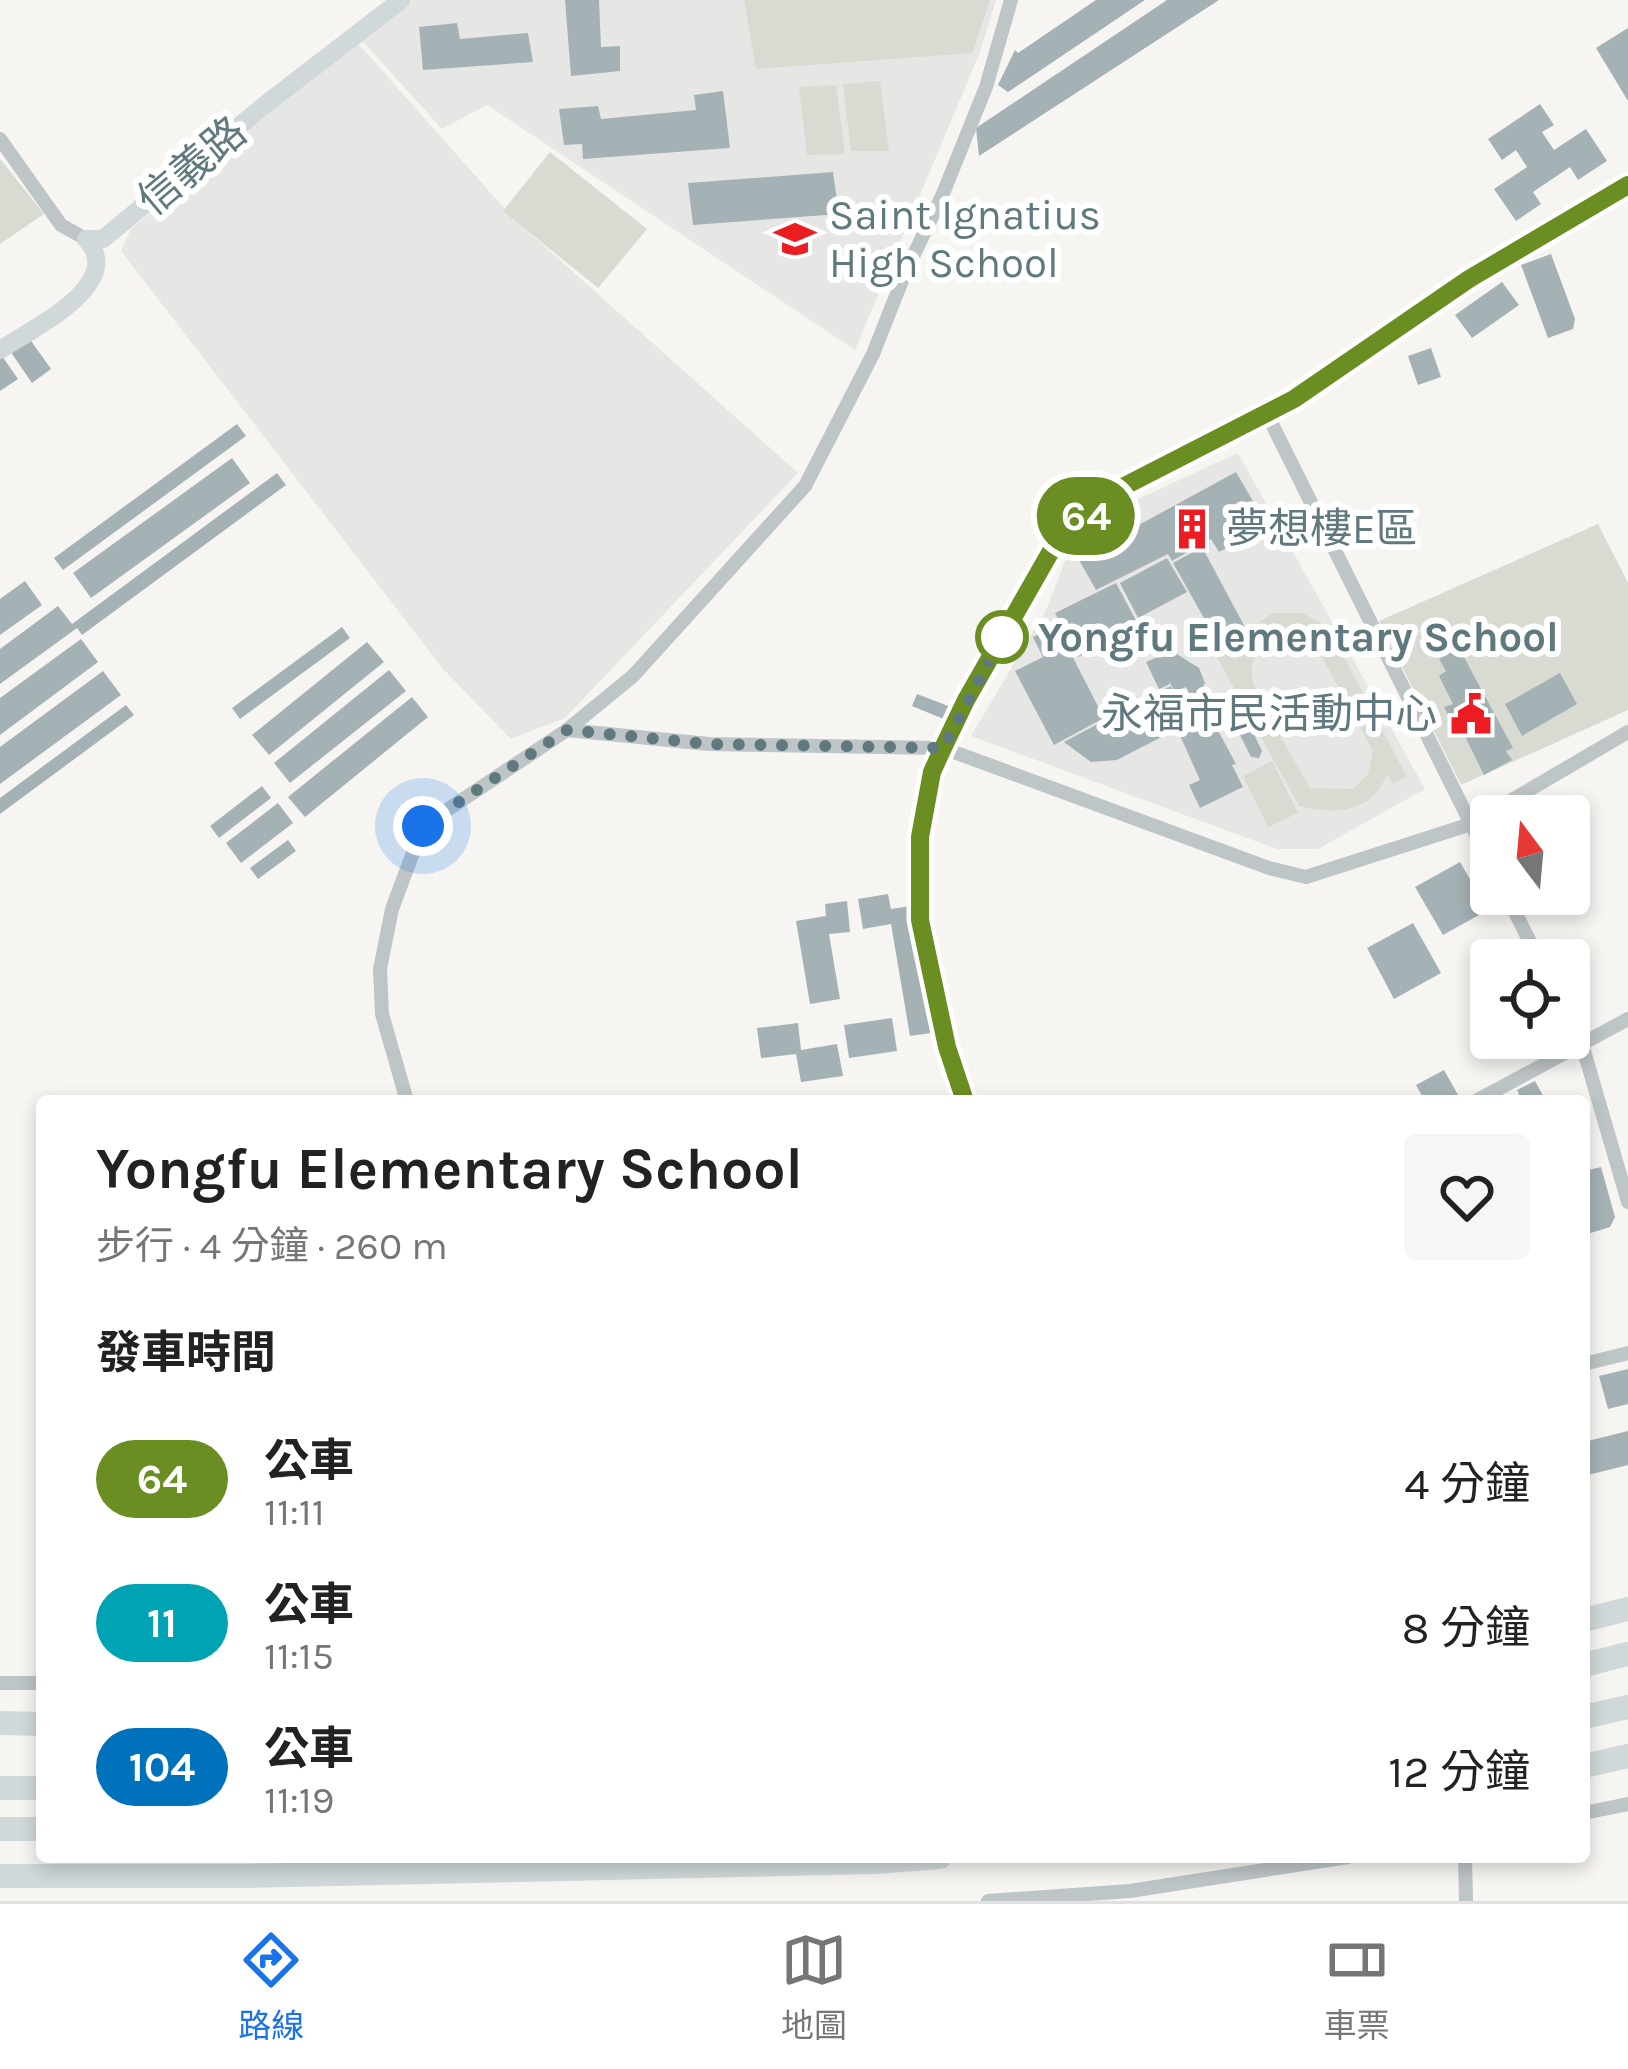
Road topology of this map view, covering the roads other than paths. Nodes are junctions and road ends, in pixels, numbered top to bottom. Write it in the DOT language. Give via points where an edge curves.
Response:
graph roads {
  1 [pos="401,0"];
  2 [pos="1011,0"];
  3 [pos="0,139"];
  4 [pos="1628,185"];
  5 [pos="86,239"];
  6 [pos="0,350"];
  7 [pos="1267,413"];
  8 [pos="567,730"];
  9 [pos="1628,732"];
  10 [pos="943,748"];
  11 [pos="1520,795"];
  12 [pos="1470,822"];
  13 [pos="1470,824"];
  14 [pos="1628,1019"];
  15 [pos="1590,1040"];
  16 [pos="1554,1059"];
  17 [pos="1586,1059"];
  18 [pos="405,1095"];
  19 [pos="963,1095"];
  20 [pos="1487,1095"];
  21 [pos="1628,1202"];
  22 [pos="1628,1353"];
  23 [pos="1590,1362"];
  24 [pos="1628,1609"];
  25 [pos="1590,1618"];
  26 [pos="1628,1654"];
  27 [pos="1590,1664"];
  28 [pos="0,1683"];
  29 [pos="36,1683"];
  30 [pos="1628,1707"];
  31 [pos="1590,1716"];
  32 [pos="0,1723"];
  33 [pos="36,1724"];
  34 [pos="1628,1756"];
  35 [pos="1590,1765"];
  36 [pos="0,1788"];
  37 [pos="36,1788"];
  38 [pos="1628,1804"];
  39 [pos="1590,1812"];
  40 [pos="0,1829"];
  41 [pos="36,1829"];
  42 [pos="830,1863"];
  43 [pos="1310,1863"];
  44 [pos="1465,1863"];
  45 [pos="0,1876"];
  46 [pos="988,1901"];
  47 [pos="1466,1901"];
  1 -- 5 [label="street, 信義路" via="103,239"];
  2 -- 8 [label="street" via="943,196 805,486 633,676"];
  3 -- 5 [label="street" via="61,225"];
  4 -- 7 [label="street"];
  5 -- 6 [label="street" via="97,256 93,282"];
  7 -- 10 [label="street" via="1111,493 1055,544"];
  7 -- 12 [label="street"];
  8 -- 10 [label="street" via="709,744"];
  8 -- 18 [label="street" via="423,826 380,969 382,1014"];
  9 -- 11 [label="street"];
  10 -- 13 [label="street" via="1306,878"];
  10 -- 19 [label="street" via="920,837 920,920"];
  14 -- 15 [label="street"];
  16 -- 20 [label="street"];
  17 -- 21 [label="street"];
  22 -- 23 [label="street"];
  24 -- 25 [label="highway"];
  26 -- 27 [label="highway"];
  28 -- 29 [label="street"];
  30 -- 31 [label="highway"];
  32 -- 33 [label="highway"];
  34 -- 35 [label="highway"];
  36 -- 37 [label="highway"];
  38 -- 39 [label="street"];
  40 -- 41 [label="highway"];
  42 -- 45 [label="highway"];
  43 -- 46 [label="street" via="1130,1891"];
  44 -- 47 [label="street"];
}
